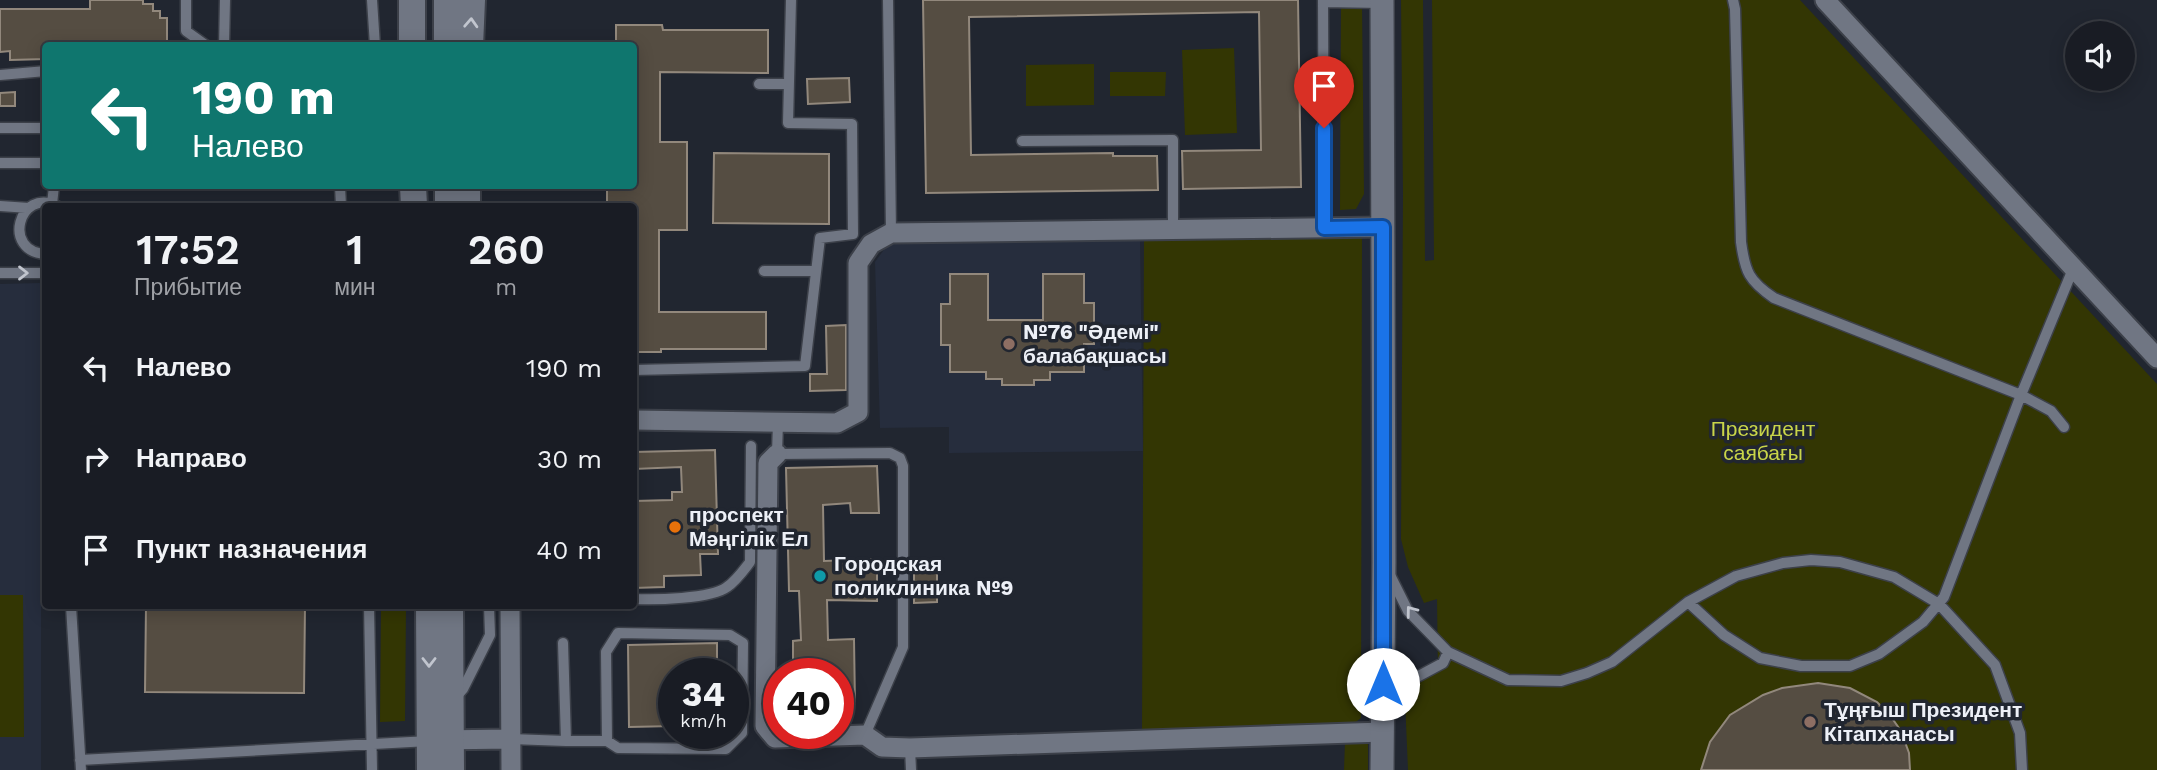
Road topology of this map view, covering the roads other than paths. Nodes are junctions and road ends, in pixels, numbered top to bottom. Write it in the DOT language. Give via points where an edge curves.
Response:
graph roads {
  1 [pos="186,0"];
  2 [pos="225,0"];
  3 [pos="372,0"];
  4 [pos="412,0"];
  5 [pos="427,0"];
  6 [pos="447,0"];
  7 [pos="472,0"];
  8 [pos="791,0"];
  9 [pos="888,0"];
  10 [pos="1733,0"];
  11 [pos="1825,0"];
  12 [pos="1323,1"];
  13 [pos="1382,1"];
  14 [pos="201,42"];
  15 [pos="224,42"];
  16 [pos="375,42"];
  17 [pos="412,42"];
  18 [pos="427,42"];
  19 [pos="447,42"];
  20 [pos="470,42"];
  21 [pos="42,71"];
  22 [pos="0,75"];
  23 [pos="759,84"];
  24 [pos="789,84"];
  25 [pos="0,128"];
  26 [pos="42,128"];
  27 [pos="1022,141"];
  28 [pos="0,163"];
  29 [pos="42,163"];
  30 [pos="42,204"];
  31 [pos="0,206"];
  32 [pos="29,208"];
  33 [pos="1383,227"];
  34 [pos="1324,228"];
  35 [pos="1173,230"];
  36 [pos="891,233"];
  37 [pos="42,253"];
  38 [pos="2073,269"];
  39 [pos="764,271"];
  40 [pos="816,271"];
  41 [pos="0,273"];
  42 [pos="42,273"];
  43 [pos="2157,358"];
  44 [pos="637,370"];
  45 [pos="2021,394"];
  46 [pos="637,420"];
  47 [pos="778,422"];
  48 [pos="2063,426"];
  49 [pos="751,446"];
  50 [pos="777,454"];
  51 [pos="1384,562"];
  52 [pos="637,599"];
  53 [pos="1688,602"];
  54 [pos="1939,604"];
  55 [pos="71,609"];
  56 [pos="369,609"];
  57 [pos="429,609"];
  58 [pos="450,609"];
  59 [pos="489,609"];
  60 [pos="510,609"];
  61 [pos="563,643"];
  62 [pos="1448,652"];
  63 [pos="1383,684"];
  64 [pos="451,703"];
  65 [pos="1382,732"];
  66 [pos="865,735"];
  67 [pos="510,739"];
  68 [pos="441,740"];
  69 [pos="566,741"];
  70 [pos="607,741"];
  71 [pos="372,744"];
  72 [pos="910,748"];
  73 [pos="81,765"];
  74 [pos="1385,767"];
  75 [pos="372,770"];
  76 [pos="430,770"];
  77 [pos="451,770"];
  78 [pos="511,770"];
  79 [pos="911,770"];
  80 [pos="2022,770"];
  1 -- 14 [label="lane" via="186,31"];
  2 -- 15 [label="lane"];
  3 -- 16 [label="lane"];
  4 -- 17 [label="main road"];
  5 -- 18 [label="main road"];
  6 -- 19 [label="main road"];
  20 -- 7 [label="main road, one-way"];
  8 -- 24 [label="lane"];
  9 -- 36 [label="lane"];
  10 -- 45 [label="lane" via="1741,242 1748,275 1774,298"];
  11 -- 38 [label="street"];
  12 -- 13 [label="lane"];
  12 -- 34 [label="lane"];
  13 -- 33 [label="street"];
  21 -- 22 [label="lane"];
  23 -- 24 [label="lane"];
  24 -- 40 [label="lane" via="788,123 852,124 853,234 820,238"];
  25 -- 26 [label="lane"];
  27 -- 35 [label="lane" via="1173,140"];
  28 -- 29 [label="lane"];
  30 -- 32 [label="lane"];
  31 -- 32 [label="lane"];
  32 -- 37 [label="lane" via="19,222 21,239 33,252"];
  33 -- 34 [label="street"];
  33 -- 51 [label="street"];
  34 -- 35 [label="street"];
  35 -- 36 [label="street"];
  36 -- 47 [label="street" via="871,244 858,263 858,412 837,423"];
  38 -- 43 [label="street"];
  38 -- 45 [label="lane"];
  39 -- 40 [label="lane"];
  40 -- 44 [label="lane" via="805,366"];
  41 -- 42 [label="lane, one-way"];
  45 -- 48 [label="lane" via="2051,411"];
  45 -- 54 [label="lane"];
  46 -- 47 [label="street"];
  47 -- 50 [label="lane"];
  49 -- 52 [label="lane" via="750,562 725,589 668,599"];
  50 -- 66 [label="street" via="768,463 765,726 775,738"];
  50 -- 66 [label="lane" via="890,453 900,458 903,466 903,647"];
  62 -- 51 [label="lane, one-way" via="1408,611"];
  51 -- 63 [label="street"];
  53 -- 54 [label="lane" via="1736,576 1811,560 1840,562 1894,577"];
  53 -- 54 [label="lane" via="1724,635 1760,658 1801,666 1850,666 1879,654 1923,622"];
  53 -- 62 [label="lane" via="1612,662 1561,681 1507,680"];
  54 -- 80 [label="lane" via="1996,665 2020,733"];
  55 -- 73 [label="lane"];
  56 -- 71 [label="lane"];
  57 -- 68 [label="main road, one-way"];
  58 -- 64 [label="main road"];
  59 -- 64 [label="lane" via="490,635"];
  60 -- 67 [label="street"];
  61 -- 69 [label="lane"];
  62 -- 63 [label="lane" via="1443,663 1415,678"];
  63 -- 65 [label="street"];
  64 -- 68 [label="main road"];
  65 -- 72 [label="street"];
  65 -- 74 [label="street"];
  66 -- 72 [label="street" via="882,747"];
  67 -- 68 [label="street"];
  67 -- 69 [label="lane"];
  67 -- 78 [label="street"];
  68 -- 71 [label="lane"];
  68 -- 76 [label="main road"];
  68 -- 77 [label="main road"];
  69 -- 70 [label="lane"];
  70 -- 70 [label="lane" via="618,748 726,749 742,733 743,643 730,635 618,633 606,652"];
  71 -- 73 [label="lane"];
  71 -- 75 [label="lane"];
  72 -- 79 [label="lane"];
}
